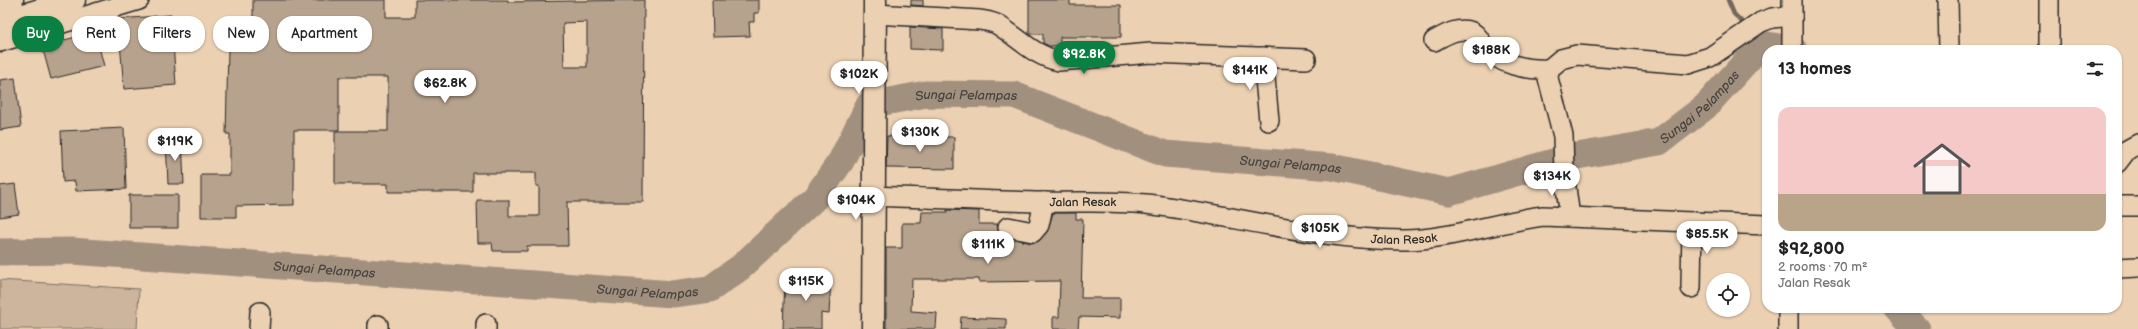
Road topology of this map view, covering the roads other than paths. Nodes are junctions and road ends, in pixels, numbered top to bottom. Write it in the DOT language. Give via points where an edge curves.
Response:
graph roads {
  1 [pos="12,0"];
  2 [pos="74,0"];
  3 [pos="139,0"];
  4 [pos="1948,0"];
  5 [pos="2049,0"];
  6 [pos="0,3"];
  7 [pos="875,7"];
  8 [pos="1792,14"];
  9 [pos="0,22"];
  10 [pos="1434,41"];
  11 [pos="0,42"];
  12 [pos="1792,45"];
  13 [pos="1949,45"];
  14 [pos="2049,45"];
  15 [pos="1264,57"];
  16 [pos="1306,59"];
  17 [pos="1549,69"];
  18 [pos="1269,121"];
  19 [pos="2138,144"];
  20 [pos="2122,156"];
  21 [pos="873,196"];
  22 [pos="1044,202"];
  23 [pos="2122,206"];
  24 [pos="2138,206"];
  25 [pos="1570,217"];
  26 [pos="1692,222"];
  27 [pos="1762,225"];
  28 [pos="1008,227"];
  29 [pos="2138,267"];
  30 [pos="2122,268"];
  31 [pos="1691,288"];
  32 [pos="1788,313"];
  33 [pos="873,329"];
  34 [pos="1788,329"];
  1 -- 6 [label="main road"];
  2 -- 9 [label="main road"];
  3 -- 11 [label="street"];
  4 -- 13 [label="street"];
  5 -- 14 [label="street"];
  7 -- 15 [label="street" via="997,24 1033,51 1048,59 1059,61 1150,53"];
  7 -- 21 [label="main road"];
  8 -- 12 [label="street"];
  8 -- 17 [label="street" via="1760,22 1710,57 1688,64 1577,55 1561,59"];
  10 -- 17 [label="street" via="1451,32 1471,31 1495,56 1515,66 1533,70"];
  15 -- 16 [label="street"];
  15 -- 18 [label="street"];
  17 -- 25 [label="street" via="1548,78 1562,136"];
  19 -- 20 [label="street" via="2127,150"];
  21 -- 22 [label="street, Jalan Resak"];
  21 -- 33 [label="main road"];
  22 -- 25 [label="street, Jalan Resak" via="1154,205 1317,233 1402,240 1426,239 1511,220 1543,216"];
  22 -- 28 [label="street" via="1039,225 1033,232"];
  23 -- 24 [label="street"];
  25 -- 26 [label="street, Jalan Resak"];
  26 -- 27 [label="street, Jalan Resak"];
  26 -- 31 [label="street"];
  29 -- 30 [label="street"];
  32 -- 34 [label="street"];
}
